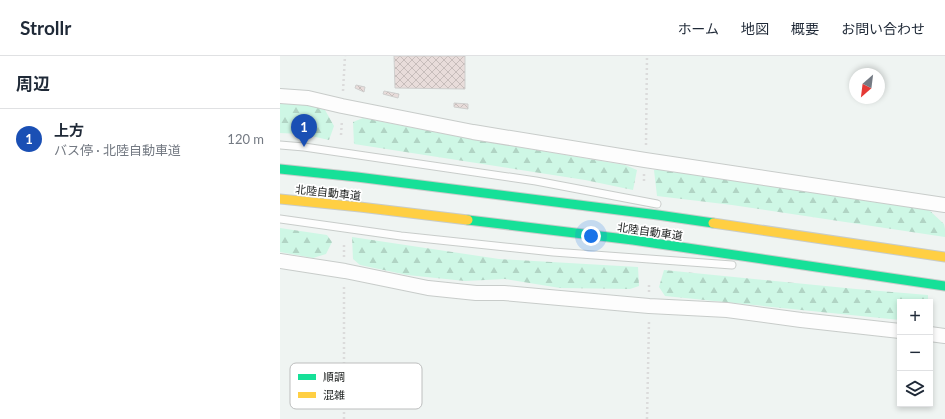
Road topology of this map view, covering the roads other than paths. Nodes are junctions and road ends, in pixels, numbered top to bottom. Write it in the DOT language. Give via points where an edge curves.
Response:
graph roads {
  1 [pos="280,96"];
  2 [pos="280,145"];
  3 [pos="280,169"];
  4 [pos="280,199"];
  5 [pos="661,205"];
  6 [pos="945,205"];
  7 [pos="731,218"];
  8 [pos="280,219"];
  9 [pos="880,247"];
  10 [pos="941,256"];
  11 [pos="280,261"];
  12 [pos="742,266"];
  13 [pos="774,268"];
  14 [pos="876,275"];
  15 [pos="941,286"];
  16 [pos="897,331"];
  17 [pos="933,334"];
  18 [pos="945,336"];
  1 -- 6 [label="street" via="308,98 473,132"];
  2 -- 5 [label="lane" via="536,181"];
  3 -- 9 [label="highway, 北陸自動車道" via="658,215"];
  4 -- 14 [label="highway, 北陸自動車道" via="632,240"];
  7 -- 9 [label="lane"];
  8 -- 12 [label="lane" via="401,236 553,252"];
  9 -- 10 [label="highway, 北陸自動車道"];
  11 -- 16 [label="street" via="428,288 727,310"];
  13 -- 14 [label="lane"];
  14 -- 15 [label="highway, 北陸自動車道"];
  17 -- 18 [label="street"];
}
